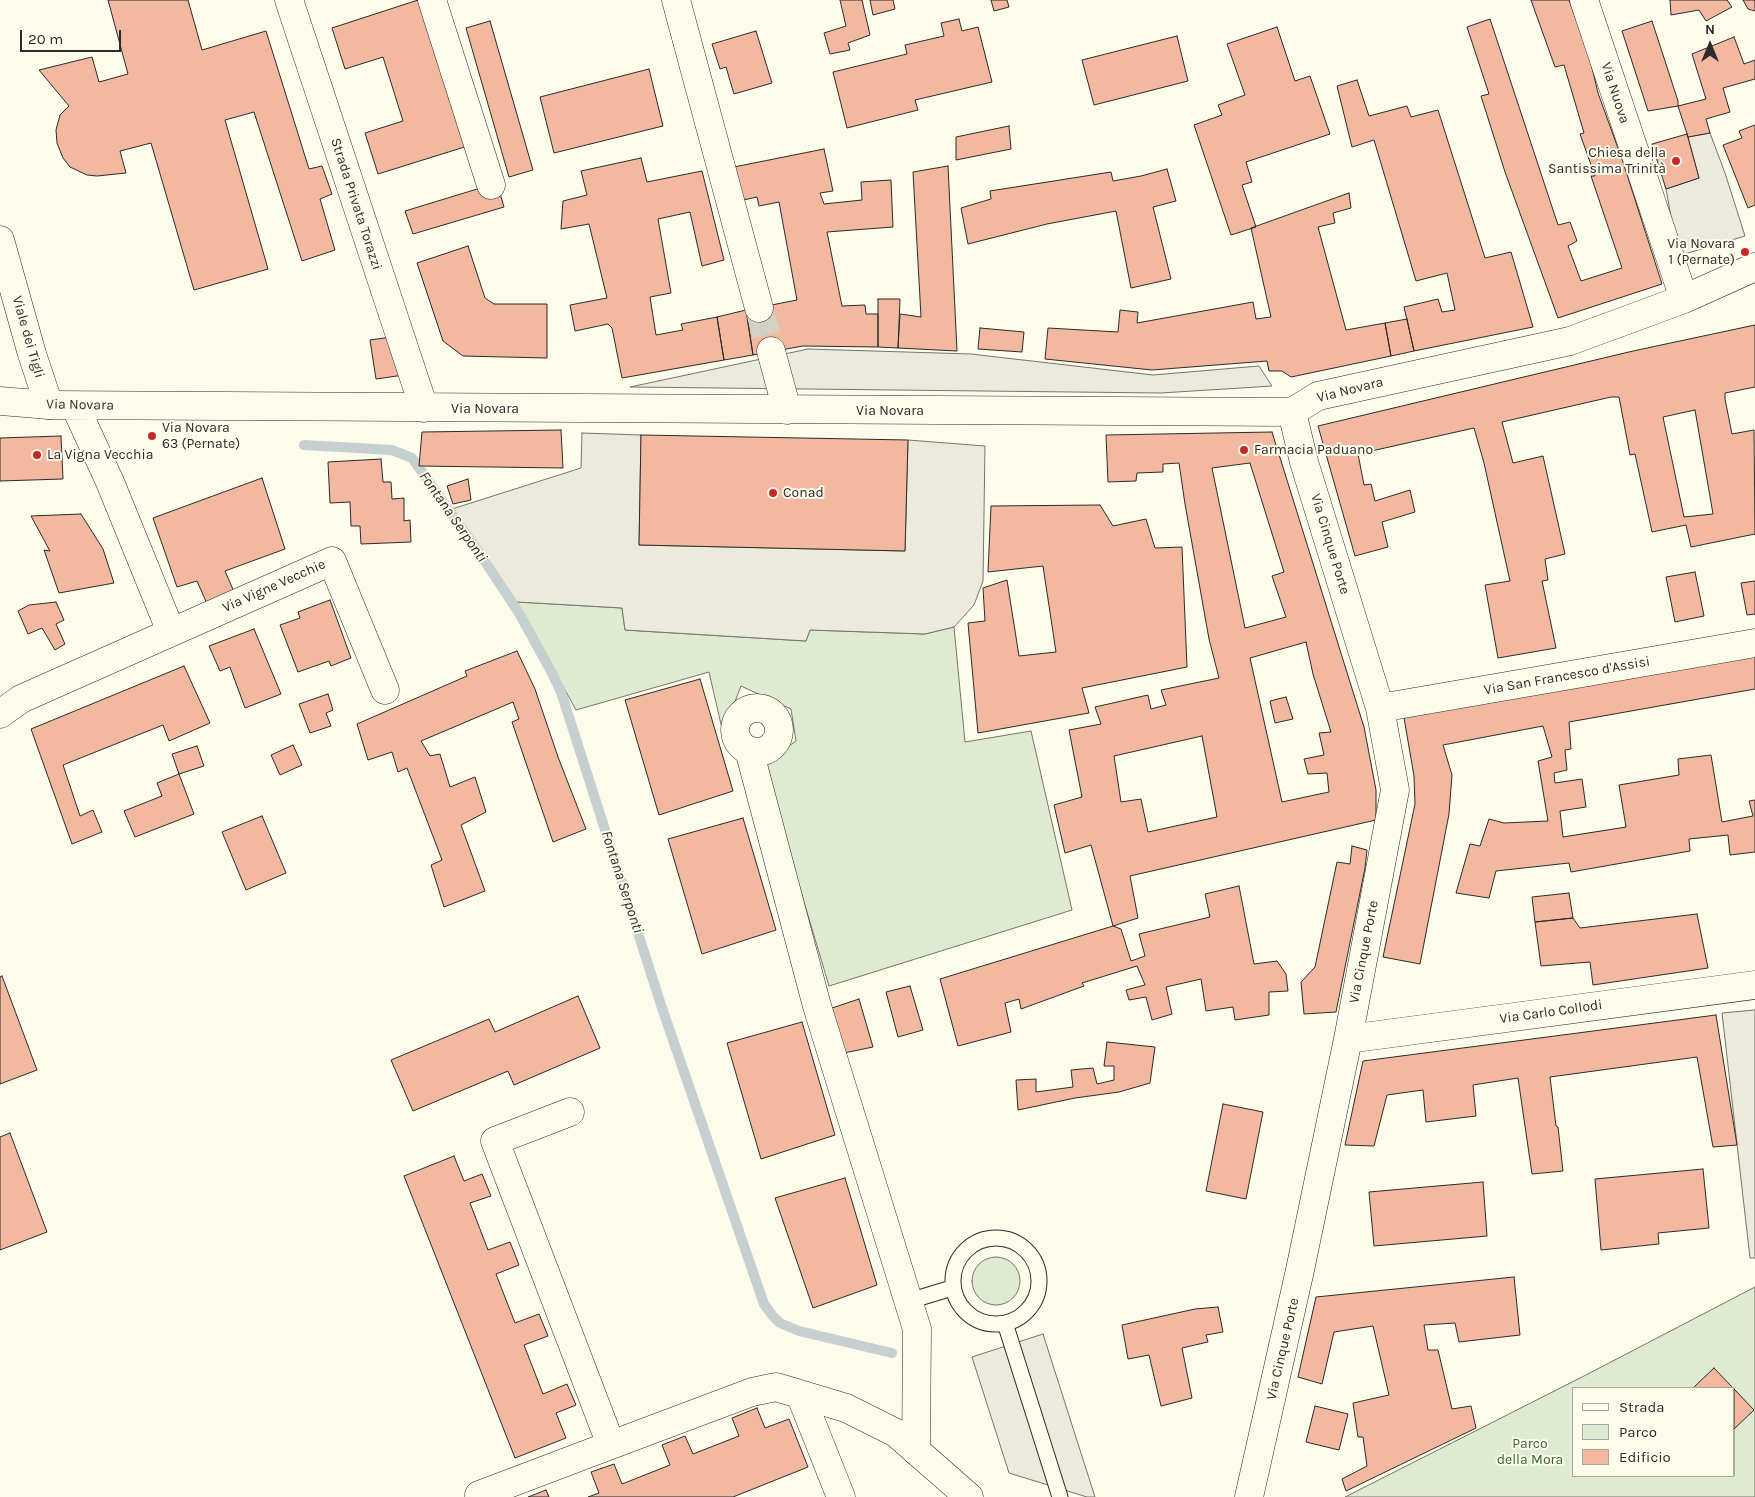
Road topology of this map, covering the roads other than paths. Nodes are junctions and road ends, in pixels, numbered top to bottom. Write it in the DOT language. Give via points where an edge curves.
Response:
graph roads {
  1 [pos="289,0"];
  2 [pos="432,0"];
  3 [pos="676,0"];
  4 [pos="1584,0"];
  5 [pos="491,185"];
  6 [pos="0,240"];
  7 [pos="1755,267"];
  8 [pos="1684,299"];
  9 [pos="760,308"];
  10 [pos="771,351"];
  11 [pos="32,354"];
  12 [pos="1,401"];
  13 [pos="62,405"];
  14 [pos="424,408"];
  15 [pos="787,410"];
  16 [pos="1292,412"];
  17 [pos="171,632"];
  18 [pos="1755,643"];
  19 [pos="385,690"];
  20 [pos="1380,708"];
  21 [pos="0,714"];
  22 [pos="749,750"];
  23 [pos="1755,985"];
  24 [pos="1348,1040"];
  25 [pos="570,1112"];
  26 [pos="952,1288"];
  27 [pos="909,1301"];
  28 [pos="1005,1323"];
  29 [pos="800,1394"];
  30 [pos="611,1445"];
  31 [pos="916,1451"];
  32 [pos="479,1495"];
  33 [pos="841,1497"];
  34 [pos="969,1497"];
  35 [pos="1060,1497"];
  36 [pos="1249,1497"];
  1 -- 14 [label="street, Strada Privata Torazzi"];
  2 -- 5 [label="street"];
  3 -- 9 [label="street"];
  4 -- 8 [label="street, Via Nuova"];
  6 -- 11 [label="street, Viale dei Tigli"];
  7 -- 8 [label="street, Via Novara"];
  8 -- 16 [label="street, Via Novara" via="1570,341 1318,396"];
  10 -- 15 [label="street"];
  11 -- 12 [label="street" via="19,387"];
  11 -- 13 [label="street, Viale dei Tigli"];
  12 -- 13 [label="street, Via Novara"];
  13 -- 14 [label="street, Via Novara"];
  13 -- 17 [label="street" via="110,482"];
  14 -- 15 [label="street, Via Novara"];
  15 -- 16 [label="street, Via Novara"];
  16 -- 20 [label="street, Via Cinque Porte" via="1304,462"];
  17 -- 19 [label="street, Via Vigne Vecchie" via="332,560"];
  17 -- 21 [label="street, Via Vigne Vecchie" via="21,699"];
  18 -- 20 [label="street, Via San Francesco d'Assisi"];
  20 -- 24 [label="street, Via Cinque Porte" via="1394,790"];
  22 -- 27 [label="street" via="817,1006"];
  23 -- 24 [label="street, Via Carlo Collodi"];
  24 -- 36 [label="street, Via Cinque Porte"];
  25 -- 30 [label="street" via="495,1141"];
  26 -- 27 [label="lane"];
  26 -- 28 [label="lane" via="967,1314 980,1322"];
  26 -- 28 [label="lane" via="952,1274 967,1248 993,1237 1020,1244 1037,1266 1038,1293 1022,1316"];
  27 -- 31 [label="street" via="917,1329"];
  28 -- 35 [label="lane"];
  29 -- 30 [label="street" via="776,1387 752,1392"];
  29 -- 31 [label="street" via="846,1408 896,1433"];
  29 -- 33 [label="street"];
  30 -- 32 [label="street"];
  31 -- 34 [label="street"];
}
